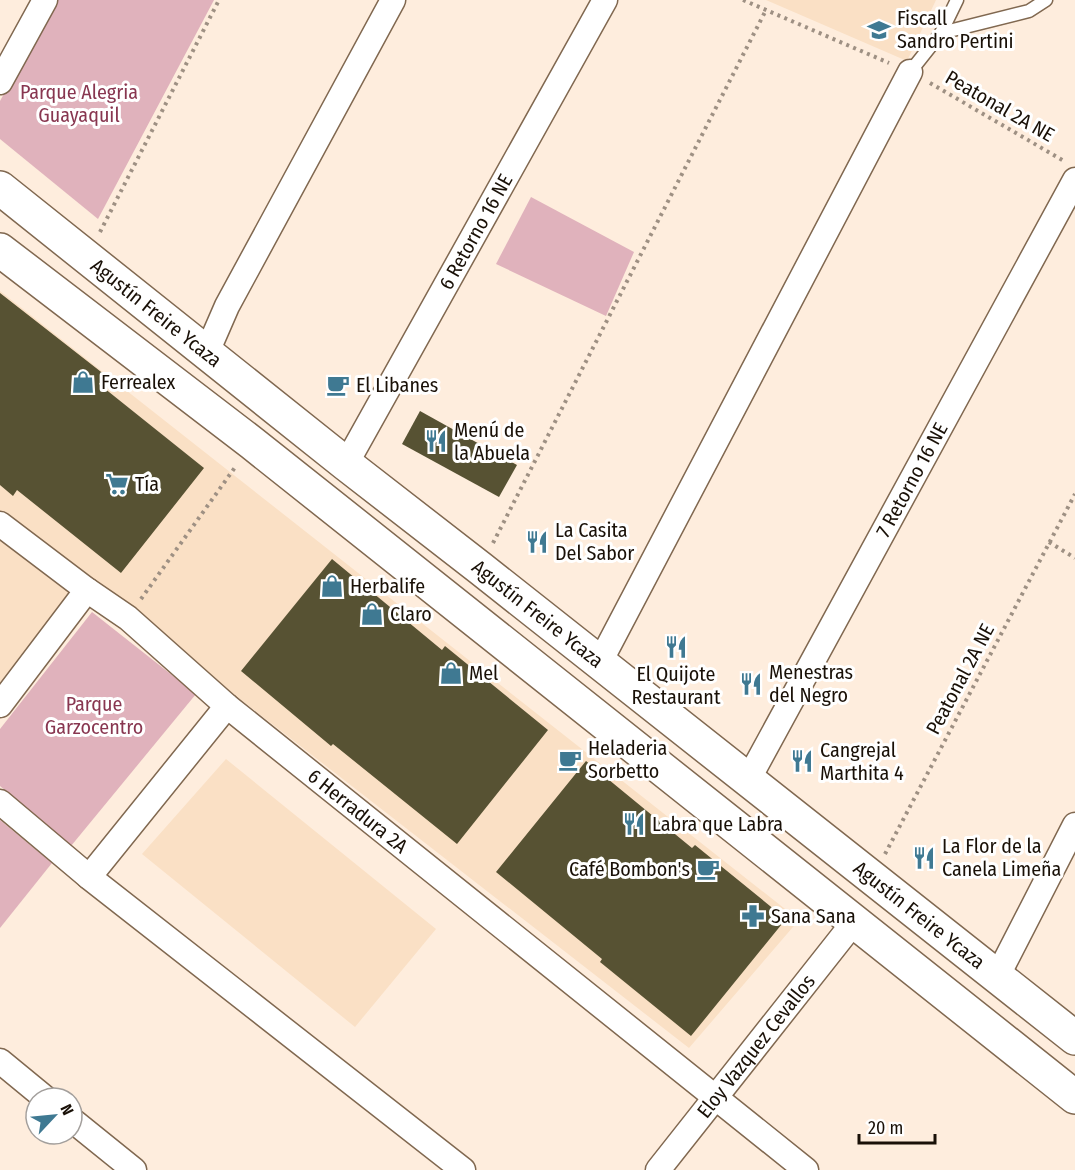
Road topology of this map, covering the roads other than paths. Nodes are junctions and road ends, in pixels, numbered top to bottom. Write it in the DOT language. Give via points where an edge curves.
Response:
graph roads {
  1 [pos="45,0"];
  2 [pos="393,0"];
  3 [pos="605,0"];
  4 [pos="957,0"];
  5 [pos="1046,0"];
  6 [pos="941,33"];
  7 [pos="910,72"];
  8 [pos="0,82"];
  9 [pos="1070,171"];
  10 [pos="0,188"];
  11 [pos="0,250"];
  12 [pos="207,352"];
  13 [pos="346,464"];
  14 [pos="0,524"];
  15 [pos="87,590"];
  16 [pos="600,662"];
  17 [pos="0,705"];
  18 [pos="227,706"];
  19 [pos="748,780"];
  20 [pos="0,802"];
  21 [pos="1075,825"];
  22 [pos="89,877"];
  23 [pos="854,921"];
  24 [pos="997,977"];
  25 [pos="1075,1038"];
  26 [pos="0,1061"];
  27 [pos="30,1086"];
  28 [pos="715,1097"];
  29 [pos="1075,1097"];
  30 [pos="84,1130"];
  31 [pos="134,1170"];
  32 [pos="463,1170"];
  33 [pos="658,1170"];
  34 [pos="806,1170"];
  1 -- 8 [label="street"];
  2 -- 12 [label="street" via="227,306"];
  3 -- 13 [label="street, 6 Retorno 16 NE"];
  4 -- 6 [label="lane"];
  5 -- 6 [label="lane" via="1029,11"];
  6 -- 7 [label="lane"];
  7 -- 16 [label="street"];
  9 -- 19 [label="street, 7 Retorno 16 NE"];
  10 -- 12 [label="main road, Agustín Freire Ycaza"];
  11 -- 23 [label="main road" via="252,443"];
  12 -- 13 [label="main road, Agustín Freire Ycaza"];
  13 -- 16 [label="main road, Agustín Freire Ycaza"];
  14 -- 15 [label="street, 6 Herradura 2A"];
  15 -- 17 [label="street"];
  15 -- 18 [label="street, 6 Herradura 2A" via="128,618"];
  16 -- 19 [label="main road, Agustín Freire Ycaza"];
  18 -- 22 [label="street"];
  18 -- 28 [label="street, 6 Herradura 2A"];
  19 -- 24 [label="main road, Agustín Freire Ycaza"];
  20 -- 22 [label="street"];
  21 -- 24 [label="street"];
  22 -- 32 [label="street"];
  23 -- 28 [label="street, Eloy Vazquez Cevallos"];
  23 -- 29 [label="main road"];
  24 -- 25 [label="main road, Agustín Freire Ycaza"];
  26 -- 27 [label="street"];
  28 -- 33 [label="street, Eloy Vazquez Cevallos"];
  28 -- 34 [label="street, 6 Herradura 2A"];
  30 -- 31 [label="street"];
}
